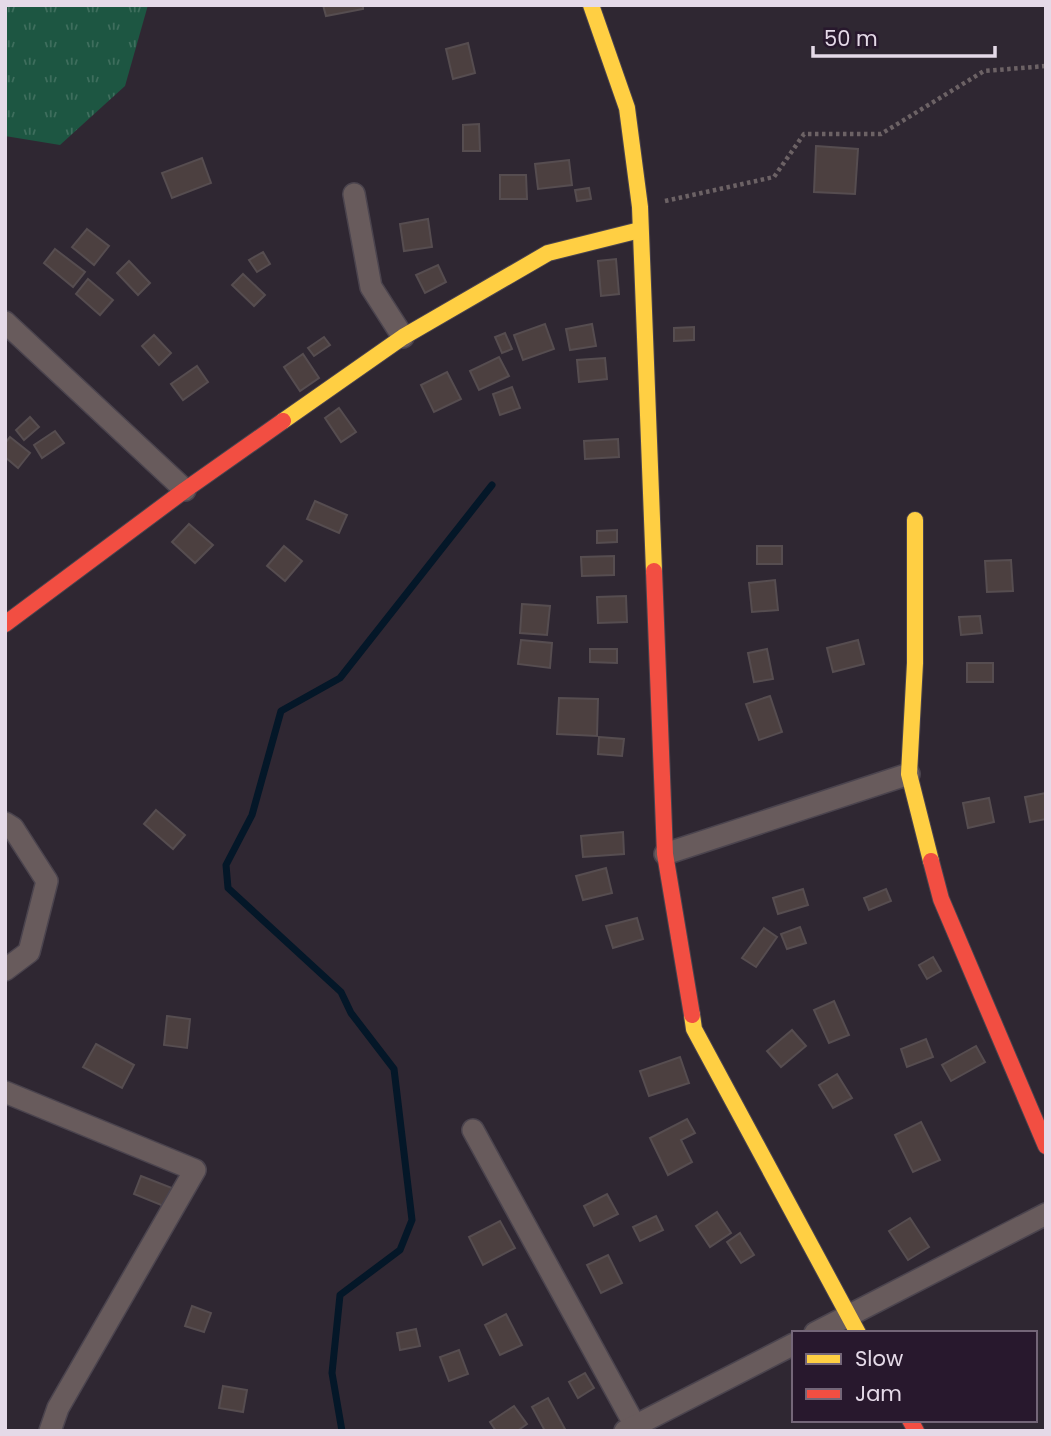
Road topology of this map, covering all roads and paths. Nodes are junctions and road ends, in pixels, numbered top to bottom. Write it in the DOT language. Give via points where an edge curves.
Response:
graph roads {
  1 [pos="592,5"];
  2 [pos="1046,66"];
  3 [pos="354,194"];
  4 [pos="640,207"];
  5 [pos="640,230"];
  6 [pos="5,322"];
  7 [pos="404,337"];
  8 [pos="185,490"];
  9 [pos="915,520"];
  10 [pos="7,620"];
  11 [pos="909,774"];
  12 [pos="5,823"];
  13 [pos="665,854"];
  14 [pos="5,970"];
  15 [pos="5,1092"];
  16 [pos="473,1130"];
  17 [pos="1046,1146"];
  18 [pos="1046,1214"];
  19 [pos="853,1324"];
  20 [pos="823,1331"];
  21 [pos="792,1344"];
  22 [pos="633,1429"];
  23 [pos="50,1431"];
  1 -- 4 [label="street" via="626,108"];
  2 -- 4 [label="path" via="984,71 881,134 804,134 774,177"];
  3 -- 7 [label="street" via="371,287"];
  4 -- 5 [label="street"];
  5 -- 7 [label="street" via="548,253"];
  5 -- 13 [label="street"];
  6 -- 8 [label="street"];
  7 -- 8 [label="street"];
  8 -- 10 [label="street"];
  9 -- 11 [label="street"];
  11 -- 13 [label="street"];
  11 -- 17 [label="street" via="941,899"];
  12 -- 14 [label="street" via="13,828 47,881 29,952"];
  13 -- 19 [label="street" via="694,1029"];
  15 -- 23 [label="street" via="195,1170 58,1408"];
  16 -- 22 [label="street"];
  18 -- 19 [label="street"];
  19 -- 20 [label="street"];
  21 -- 22 [label="street"];
}
